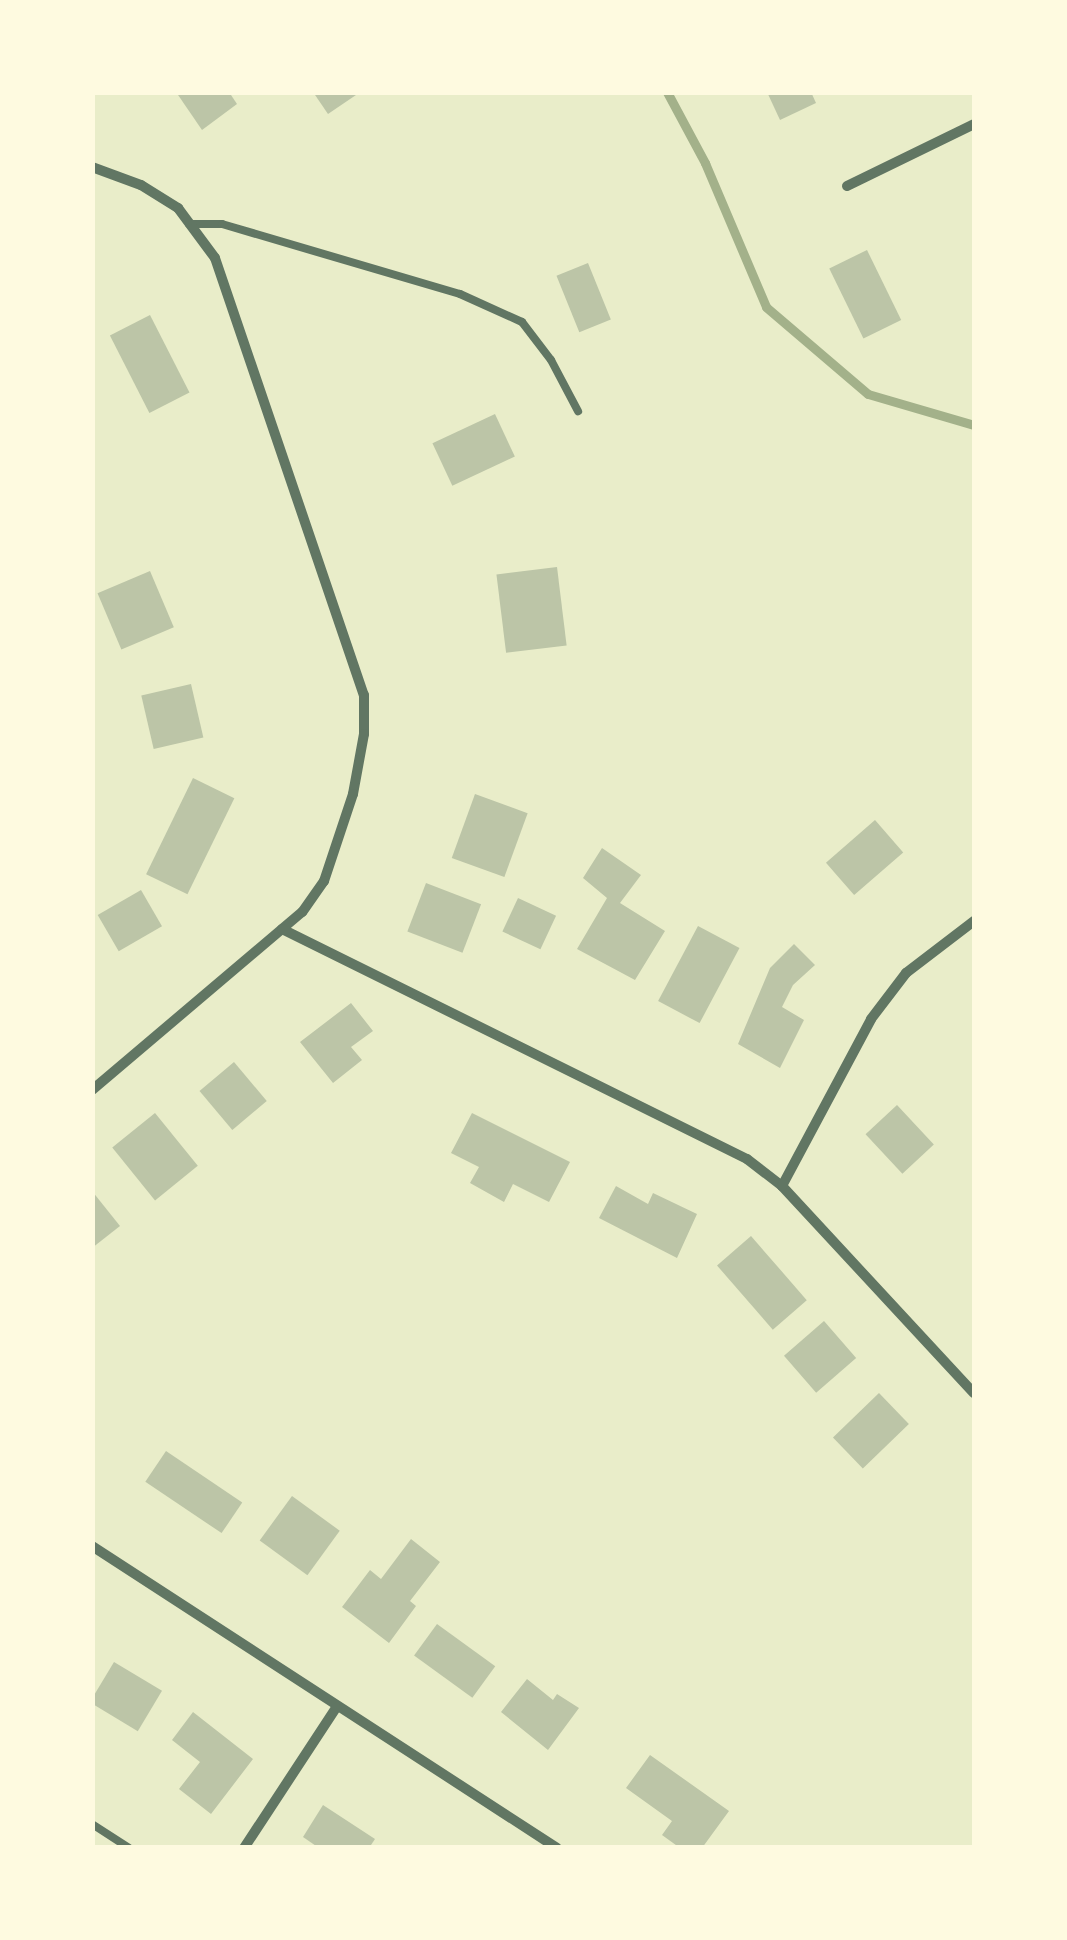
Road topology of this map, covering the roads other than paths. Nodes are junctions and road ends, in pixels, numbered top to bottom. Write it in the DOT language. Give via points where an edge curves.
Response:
graph roads {
  1 [pos="974,124"];
  2 [pos="92,167"];
  3 [pos="847,186"];
  4 [pos="190,224"];
  5 [pos="578,410"];
  6 [pos="974,920"];
  7 [pos="282,929"];
  8 [pos="92,1090"];
  9 [pos="782,1186"];
  10 [pos="974,1394"];
  11 [pos="92,1546"];
  12 [pos="336,1708"];
  13 [pos="92,1824"];
  14 [pos="129,1848"];
  15 [pos="244,1848"];
  16 [pos="557,1848"];
  1 -- 3 [label="street"];
  2 -- 4 [label="street" via="141,184"];
  4 -- 5 [label="lane" via="222,224 460,294 522,322"];
  4 -- 7 [label="street" via="215,258 364,695 359,761 336,851 324,881"];
  6 -- 9 [label="street" via="906,973 870,1019"];
  7 -- 8 [label="street"];
  7 -- 9 [label="street" via="714,1139"];
  9 -- 10 [label="street"];
  11 -- 12 [label="street"];
  12 -- 15 [label="street"];
  12 -- 16 [label="street"];
  13 -- 14 [label="lane"];
}
